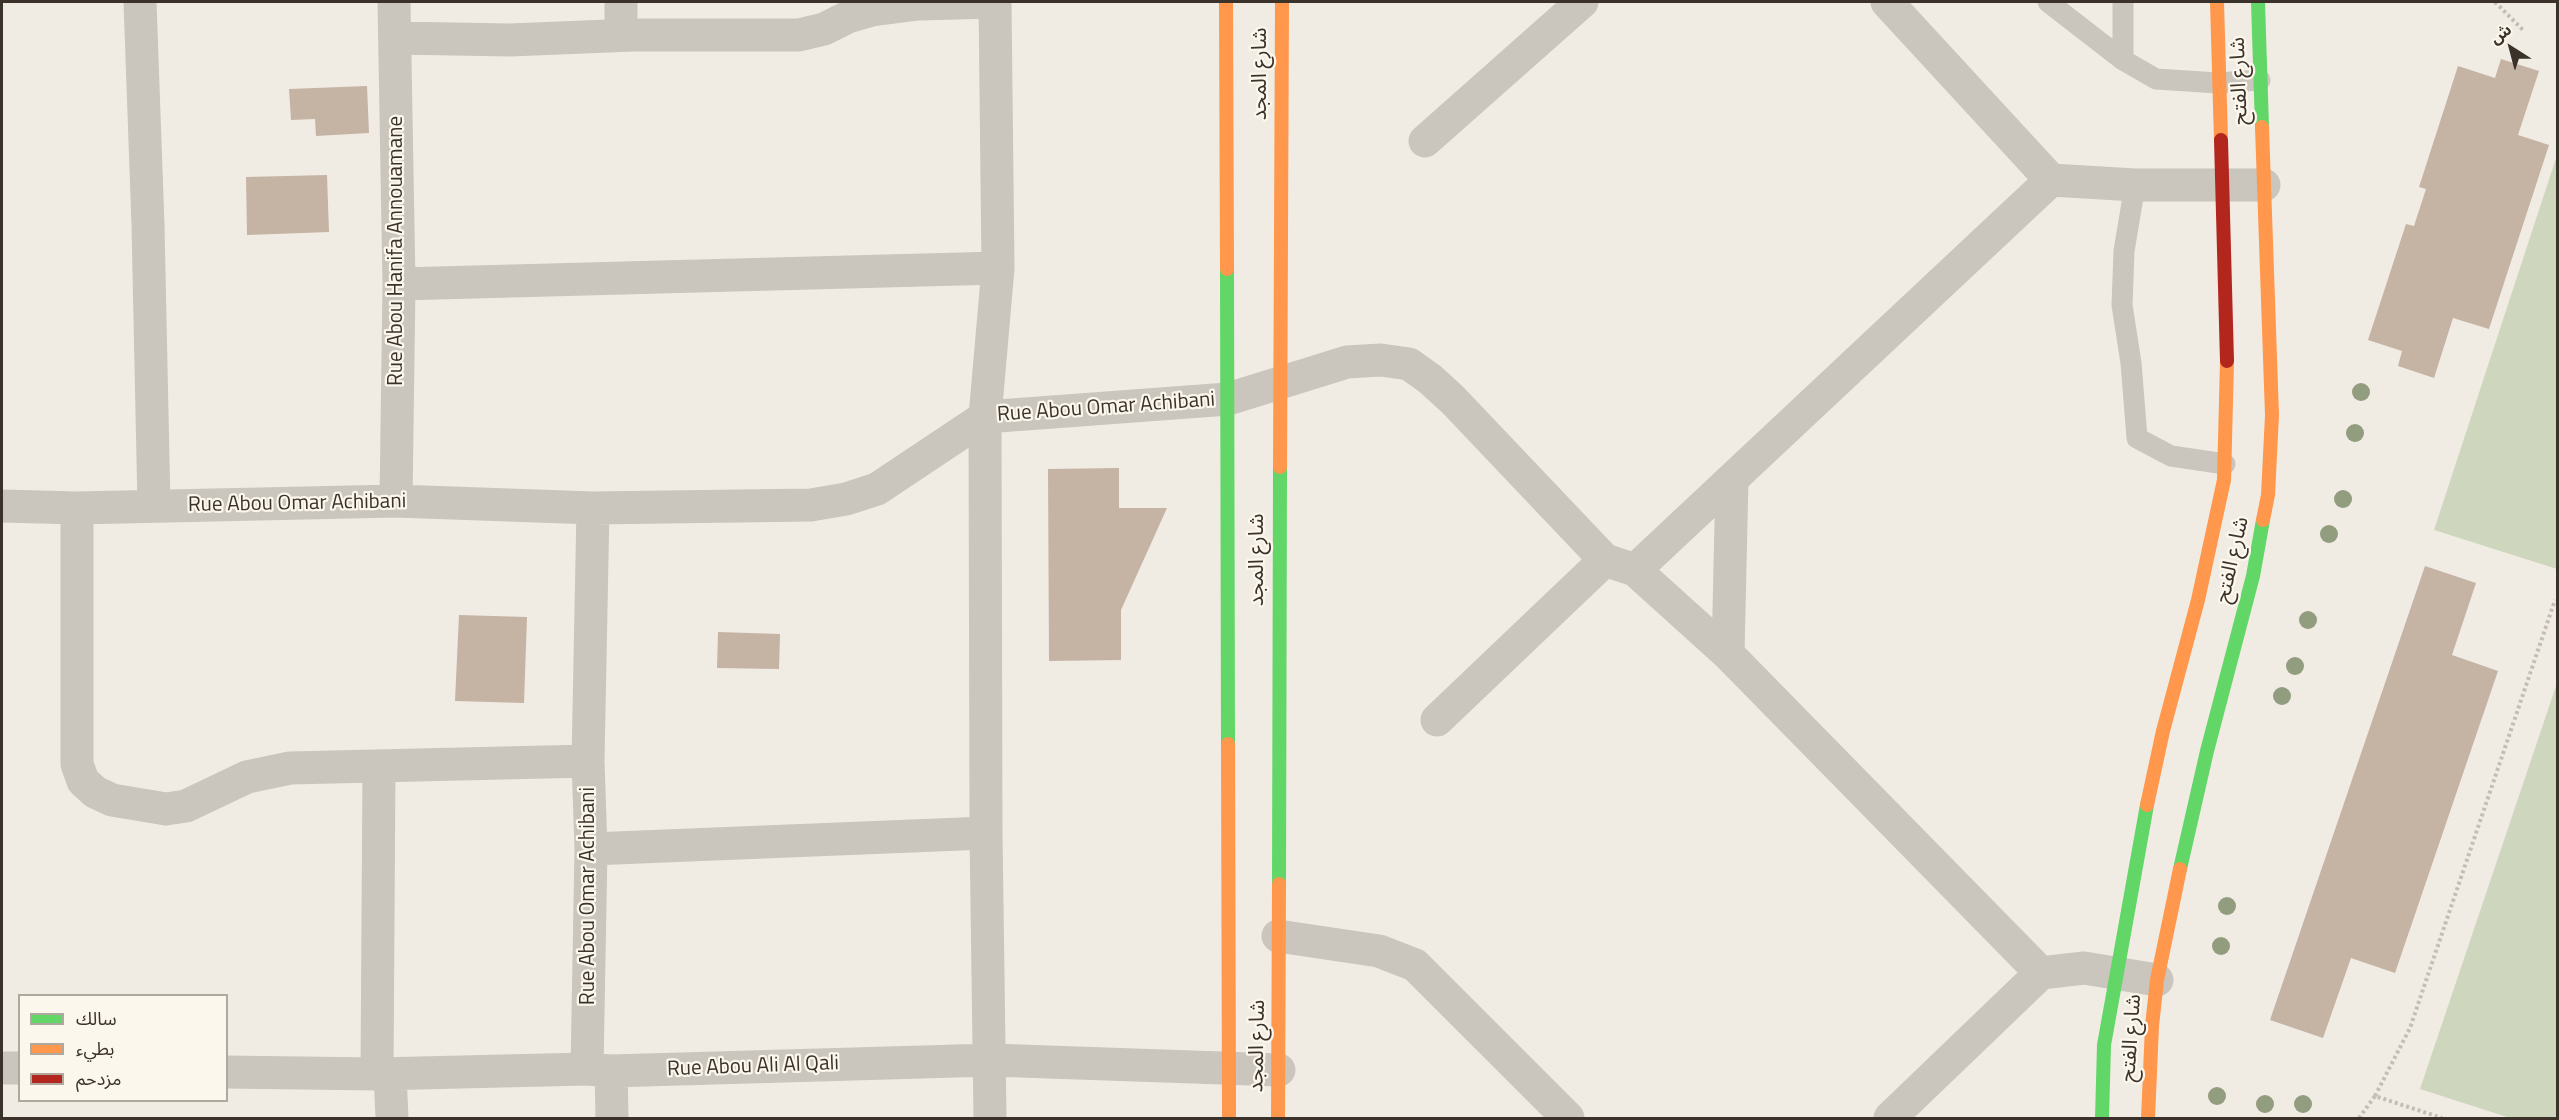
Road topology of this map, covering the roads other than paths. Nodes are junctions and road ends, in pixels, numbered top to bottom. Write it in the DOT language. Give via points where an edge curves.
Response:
graph roads {
  1 [pos="140,2"];
  2 [pos="394,2"];
  3 [pos="621,2"];
  4 [pos="1226,2"];
  5 [pos="1282,2"];
  6 [pos="1582,2"];
  7 [pos="1887,2"];
  8 [pos="2048,2"];
  9 [pos="2123,2"];
  10 [pos="2217,2"];
  11 [pos="2258,2"];
  12 [pos="621,35"];
  13 [pos="395,38"];
  14 [pos="2123,60"];
  15 [pos="2260,80"];
  16 [pos="2218,83"];
  17 [pos="1425,141"];
  18 [pos="2051,180"];
  19 [pos="2135,185"];
  20 [pos="2264,185"];
  21 [pos="2221,187"];
  22 [pos="998,268"];
  23 [pos="399,284"];
  24 [pos="1280,383"];
  25 [pos="1228,399"];
  26 [pos="985,417"];
  27 [pos="2225,464"];
  28 [pos="1732,479"];
  29 [pos="396,501"];
  30 [pos="2,506"];
  31 [pos="154,506"];
  32 [pos="77,508"];
  33 [pos="593,508"];
  34 [pos="1620,565"];
  35 [pos="1728,654"];
  36 [pos="1437,720"];
  37 [pos="588,761"];
  38 [pos="379,766"];
  39 [pos="986,833"];
  40 [pos="591,849"];
  41 [pos="1278,936"];
  42 [pos="2041,973"];
  43 [pos="2116,974"];
  44 [pos="2157,980"];
  45 [pos="991,1060"];
  46 [pos="2,1068"];
  47 [pos="18,1068"];
  48 [pos="1229,1068"];
  49 [pos="599,1070"];
  50 [pos="1278,1070"];
  51 [pos="228,1072"];
  52 [pos="384,1074"];
  53 [pos="392,1119"];
  54 [pos="612,1119"];
  55 [pos="990,1119"];
  56 [pos="1229,1119"];
  57 [pos="1278,1119"];
  58 [pos="1568,1119"];
  59 [pos="1890,1119"];
  60 [pos="2102,1119"];
  61 [pos="2148,1119"];
  1 -- 31 [label="street"];
  2 -- 13 [label="street, Rue Abou Hanifa Annouamane"];
  3 -- 12 [label="street"];
  4 -- 25 [label="street, شارع المجد"];
  5 -- 24 [label="street, شارع المجد"];
  6 -- 17 [label="street"];
  7 -- 18 [label="street"];
  8 -- 14 [label="lane"];
  9 -- 14 [label="lane"];
  10 -- 16 [label="street, شارع الفتح"];
  11 -- 15 [label="street, شارع الفتح"];
  12 -- 13 [label="street"];
  12 -- 22 [label="street" via="799,35 872,10 918,4 995,2"];
  13 -- 23 [label="street, Rue Abou Hanifa Annouamane"];
  14 -- 16 [label="lane" via="2156,79"];
  15 -- 16 [label="lane"];
  15 -- 20 [label="street, شارع الفتح"];
  16 -- 21 [label="street, شارع الفتح"];
  18 -- 19 [label="street"];
  18 -- 28 [label="street"];
  19 -- 21 [label="street"];
  19 -- 27 [label="lane" via="2124,251 2122,305 2137,438 2171,456"];
  20 -- 21 [label="street"];
  20 -- 44 [label="street, شارع الفتح" via="2271,455 2262,536 2224,658"];
  21 -- 27 [label="street, شارع الفتح" via="2228,381"];
  22 -- 23 [label="street"];
  22 -- 26 [label="street"];
  23 -- 29 [label="street, Rue Abou Hanifa Annouamane"];
  24 -- 25 [label="street, Rue Abou Omar Achibani"];
  24 -- 34 [label="street, Rue Abou Omar Achibani" via="1347,362 1381,360 1409,364 1453,400"];
  24 -- 41 [label="street, شارع المجد"];
  25 -- 26 [label="street, Rue Abou Omar Achibani"];
  25 -- 48 [label="street, شارع المجد"];
  26 -- 33 [label="street, Rue Abou Omar Achibani" via="877,489 846,499 812,505"];
  26 -- 39 [label="street"];
  27 -- 43 [label="street, شارع الفتح" via="2191,648 2163,731 2145,813"];
  28 -- 34 [label="street"];
  28 -- 35 [label="street"];
  29 -- 31 [label="street, Rue Abou Omar Achibani"];
  29 -- 33 [label="street, Rue Abou Omar Achibani"];
  30 -- 32 [label="street, Rue Abou Omar Achibani"];
  31 -- 32 [label="street, Rue Abou Omar Achibani"];
  32 -- 38 [label="street" via="77,764 83,781 94,792 112,800 166,809 186,806 225,786 267,772"];
  33 -- 37 [label="street, Rue Abou Omar Achibani"];
  34 -- 35 [label="street, Rue Abou Omar Achibani"];
  34 -- 36 [label="street"];
  35 -- 42 [label="street, Rue Abou Omar Achibani"];
  37 -- 38 [label="street"];
  37 -- 40 [label="street, Rue Abou Omar Achibani"];
  38 -- 52 [label="street"];
  39 -- 40 [label="street"];
  39 -- 45 [label="street"];
  40 -- 49 [label="street, Rue Abou Omar Achibani"];
  41 -- 50 [label="street, شارع المجد"];
  41 -- 58 [label="street" via="1379,951 1415,965"];
  42 -- 43 [label="street" via="2084,968"];
  42 -- 59 [label="street"];
  43 -- 44 [label="street"];
  43 -- 60 [label="street, شارع الفتح" via="2104,1045"];
  44 -- 61 [label="street, شارع الفتح"];
  45 -- 48 [label="street, Rue Abou Ali Al Qali"];
  45 -- 49 [label="street, Rue Abou Ali Al Qali"];
  45 -- 55 [label="street"];
  46 -- 47 [label="street"];
  48 -- 50 [label="street, Rue Abou Ali Al Qali"];
  48 -- 56 [label="street, شارع المجد"];
  49 -- 52 [label="street, Rue Abou Ali Al Qali"];
  49 -- 54 [label="street, Rue Abou Omar Achibani"];
  50 -- 57 [label="street, شارع المجد"];
  51 -- 52 [label="street, Rue Abou Ali Al Qali"];
  52 -- 53 [label="street"];
}
